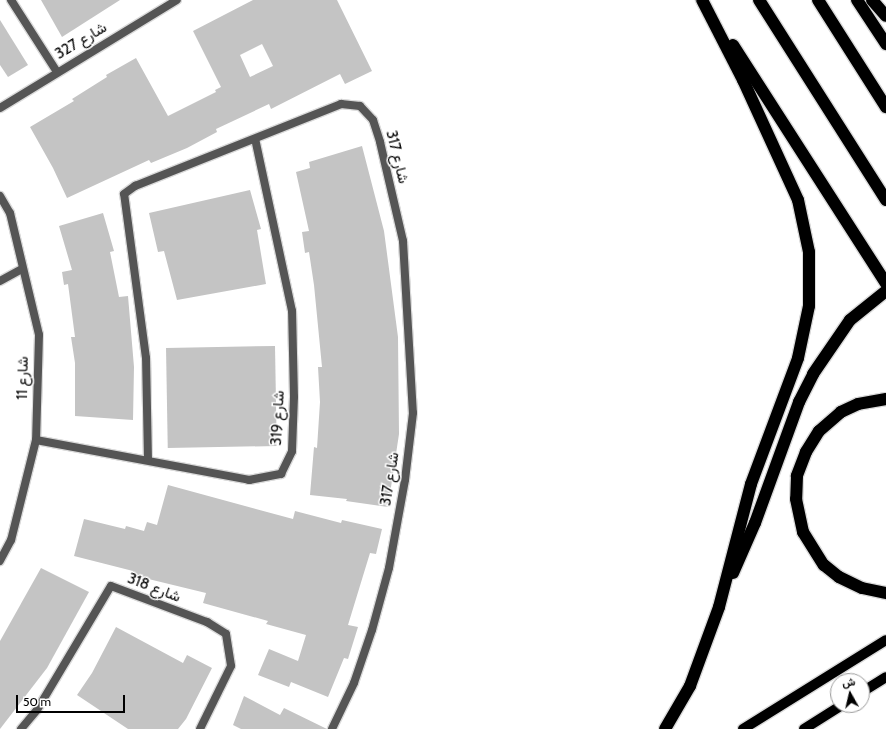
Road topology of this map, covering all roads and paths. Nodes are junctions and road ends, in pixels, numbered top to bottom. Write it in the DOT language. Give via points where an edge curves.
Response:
graph roads {
  1 [pos="11,0"];
  2 [pos="177,0"];
  3 [pos="760,0"];
  4 [pos="818,0"];
  5 [pos="857,0"];
  6 [pos="872,0"];
  7 [pos="705,5"];
  8 [pos="886,16"];
  9 [pos="886,44"];
  10 [pos="57,72"];
  11 [pos="886,107"];
  12 [pos="0,108"];
  13 [pos="255,139"];
  14 [pos="0,196"];
  15 [pos="886,200"];
  16 [pos="22,269"];
  17 [pos="0,281"];
  18 [pos="886,283"];
  19 [pos="886,291"];
  20 [pos="886,399"];
  21 [pos="36,440"];
  22 [pos="148,460"];
  23 [pos="0,561"];
  24 [pos="886,593"];
  25 [pos="719,607"];
  26 [pos="886,640"];
  27 [pos="886,677"];
  28 [pos="870,687"];
  29 [pos="830,713"];
  30 [pos="21,729"];
  31 [pos="200,729"];
  32 [pos="332,729"];
  33 [pos="665,729"];
  34 [pos="743,729"];
  35 [pos="804,729"];
  1 -- 10 [label="street"];
  2 -- 10 [label="street, شارع 327"];
  3 -- 15 [label="highway"];
  4 -- 11 [label="highway"];
  5 -- 9 [label="highway"];
  6 -- 8 [label="highway"];
  7 -- 18 [label="highway" via="757,80"];
  7 -- 25 [label="highway" via="747,86 796,194 805,226 810,279 807,319 798,358 751,484"];
  10 -- 12 [label="street, شارع 327"];
  13 -- 22 [label="street, شارع 317" via="135,186 124,194 146,358"];
  13 -- 22 [label="street, شارع 319" via="292,311 292,451 281,474 249,480"];
  13 -- 32 [label="street, شارع 317" via="341,104 360,106 373,120 403,241 413,412 405,480 389,568 372,630 354,683"];
  14 -- 16 [label="street, شارع 11" via="10,213"];
  16 -- 17 [label="street"];
  16 -- 21 [label="street, شارع 11" via="38,335"];
  19 -- 25 [label="highway" via="850,320 820,362 799,402 755,523"];
  20 -- 24 [label="highway" via="858,404 841,412 820,431 806,452 799,470 796,499 803,532 824,565 839,577 862,588"];
  21 -- 22 [label="street, شارع 319"];
  21 -- 23 [label="street, شارع 11" via="11,540"];
  25 -- 33 [label="highway" via="690,686"];
  26 -- 34 [label="main road"];
  27 -- 28 [label="main road"];
  29 -- 35 [label="main road"];
  30 -- 31 [label="street, شارع 318" via="38,710 111,586 207,622 226,634 231,666"];
}
